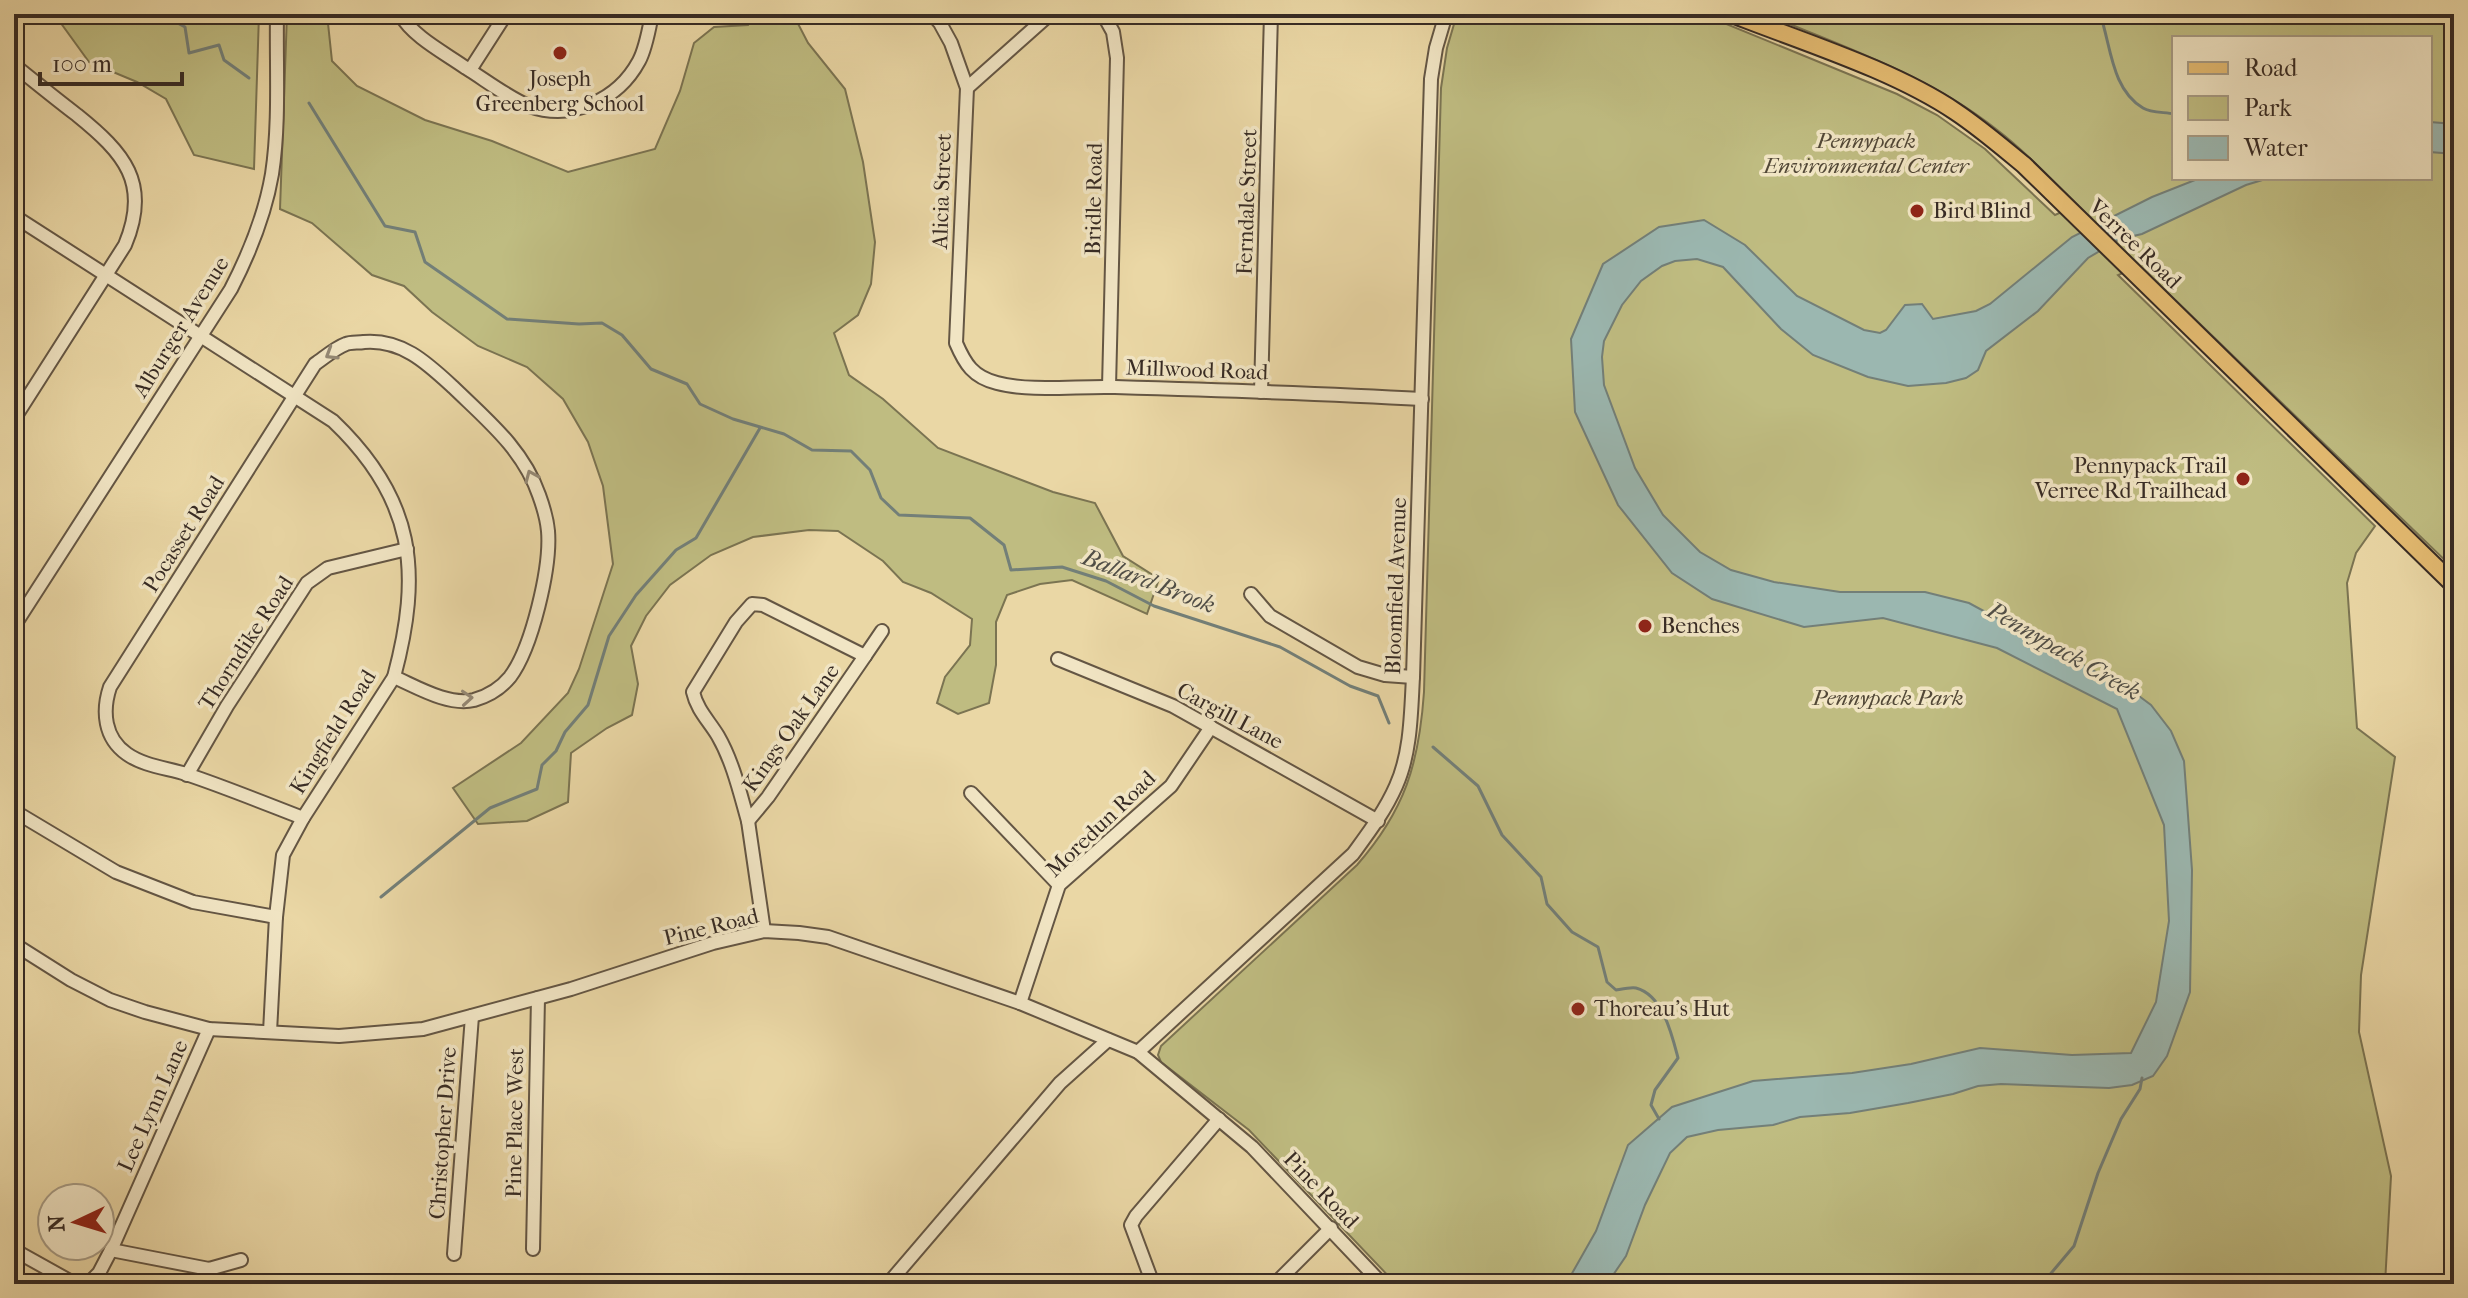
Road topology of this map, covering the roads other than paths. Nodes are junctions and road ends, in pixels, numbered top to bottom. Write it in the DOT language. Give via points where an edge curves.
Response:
graph roads {
  1 [pos="277,14"];
  2 [pos="400,14"];
  3 [pos="506,14"];
  4 [pos="652,14"];
  5 [pos="932,14"];
  6 [pos="1050,14"];
  7 [pos="1103,14"];
  8 [pos="1271,14"];
  9 [pos="1446,14"];
  10 [pos="1732,14"];
  11 [pos="14,65"];
  12 [pos="470,70"];
  13 [pos="967,88"];
  14 [pos="14,216"];
  15 [pos="106,274"];
  16 [pos="200,335"];
  17 [pos="973,373"];
  18 [pos="1109,387"];
  19 [pos="1261,392"];
  20 [pos="295,396"];
  21 [pos="1422,399"];
  22 [pos="14,419"];
  23 [pos="407,549"];
  24 [pos="2454,585"];
  25 [pos="1251,594"];
  26 [pos="14,626"];
  27 [pos="882,631"];
  28 [pos="865,656"];
  29 [pos="1058,659"];
  30 [pos="394,677"];
  31 [pos="1413,677"];
  32 [pos="1211,727"];
  33 [pos="187,775"];
  34 [pos="971,793"];
  35 [pos="14,811"];
  36 [pos="303,818"];
  37 [pos="748,821"];
  38 [pos="1378,821"];
  39 [pos="1059,885"];
  40 [pos="276,917"];
  41 [pos="764,931"];
  42 [pos="14,944"];
  43 [pos="538,998"];
  44 [pos="1020,1003"];
  45 [pos="472,1016"];
  46 [pos="209,1029"];
  47 [pos="270,1032"];
  48 [pos="1108,1040"];
  49 [pos="1138,1052"];
  50 [pos="1219,1119"];
  51 [pos="1331,1228"];
  52 [pos="116,1239"];
  53 [pos="533,1249"];
  54 [pos="14,1250"];
  55 [pos="116,1251"];
  56 [pos="454,1254"];
  57 [pos="241,1260"];
  58 [pos="105,1262"];
  59 [pos="75,1284"];
  60 [pos="88,1284"];
  61 [pos="888,1284"];
  62 [pos="1153,1284"];
  63 [pos="1275,1284"];
  64 [pos="1382,1284"];
  1 -- 16 [label="street, Alburger Avenue" via="274,140 265,207 245,262"];
  2 -- 12 [label="street"];
  3 -- 12 [label="street"];
  4 -- 12 [label="street" via="640,60 619,88 583,108 529,106"];
  5 -- 13 [label="street, Alicia Street" via="951,43"];
  6 -- 13 [label="street"];
  7 -- 18 [label="street, Bridle Road" via="1113,32 1117,58"];
  8 -- 19 [label="street, Ferndale Street"];
  9 -- 21 [label="street, Bloomfield Avenue" via="1431,79"];
  10 -- 24 [label="main road, Verree Road" via="1921,91 2024,165"];
  11 -- 15 [label="street" via="106,138 124,161 133,182 134,224"];
  13 -- 17 [label="street, Alicia Street" via="956,343"];
  14 -- 15 [label="street, Kingfield Road"];
  15 -- 16 [label="street, Kingfield Road"];
  15 -- 22 [label="street"];
  16 -- 20 [label="street, Kingfield Road"];
  16 -- 26 [label="street, Alburger Avenue"];
  17 -- 18 [label="street, Millwood Road" via="998,384"];
  18 -- 19 [label="street, Millwood Road"];
  19 -- 21 [label="street, Millwood Road"];
  20 -- 23 [label="street, Kingfield Road" via="333,421 368,459 391,499"];
  30 -- 20 [label="street, Pocasset Road, one-way" via="431,694 472,700 494,692 510,677 546,575 548,530 540,496 525,461 508,441 424,360 401,347 376,341 347,344 315,364"];
  20 -- 33 [label="street, Pocasset Road" via="104,704 113,738 126,754"];
  21 -- 31 [label="street, Bloomfield Avenue"];
  23 -- 30 [label="street, Kingfield Road" via="409,609"];
  23 -- 33 [label="street, Thorndike Road" via="328,568 307,583"];
  25 -- 31 [label="street" via="1270,616 1358,667"];
  27 -- 28 [label="street, Kings Oak Lane"];
  28 -- 37 [label="street, Kings Oak Lane"];
  28 -- 37 [label="street, Kings Oak Lane" via="763,605 752,604 736,622 693,692 719,738"];
  29 -- 32 [label="street, Cargill Lane"];
  30 -- 36 [label="street, Kingfield Road"];
  31 -- 38 [label="street, Bloomfield Avenue" via="1405,759"];
  32 -- 38 [label="street, Cargill Lane"];
  32 -- 39 [label="street, Moredun Road" via="1171,786"];
  33 -- 36 [label="street"];
  34 -- 39 [label="street"];
  35 -- 40 [label="street" via="129,878 193,902"];
  36 -- 40 [label="street, Kingfield Road" via="283,855"];
  37 -- 41 [label="street, Kings Oak Lane"];
  38 -- 49 [label="street, Bloomfield Avenue" via="1353,854"];
  39 -- 44 [label="street, Moredun Road"];
  40 -- 47 [label="street, Kingfield Road"];
  41 -- 43 [label="street, Pine Road"];
  41 -- 44 [label="street, Pine Road" via="828,937"];
  42 -- 46 [label="street, Pine Road" via="110,1000"];
  43 -- 45 [label="street, Pine Road"];
  43 -- 53 [label="street, Pine Place West"];
  44 -- 48 [label="street, Pine Road"];
  45 -- 47 [label="street, Pine Road" via="380,1035"];
  45 -- 56 [label="street, Christopher Drive"];
  46 -- 47 [label="street, Pine Road"];
  46 -- 52 [label="street, Lee Lynn Lane"];
  48 -- 49 [label="street, Pine Road"];
  48 -- 61 [label="street" via="1060,1083"];
  49 -- 50 [label="street, Pine Road"];
  50 -- 51 [label="street, Pine Road"];
  50 -- 62 [label="street" via="1131,1225"];
  51 -- 63 [label="street"];
  51 -- 64 [label="street, Pine Road"];
  54 -- 59 [label="street"];
  55 -- 57 [label="street" via="209,1269"];
  58 -- 60 [label="street, Lee Lynn Lane"];
}
